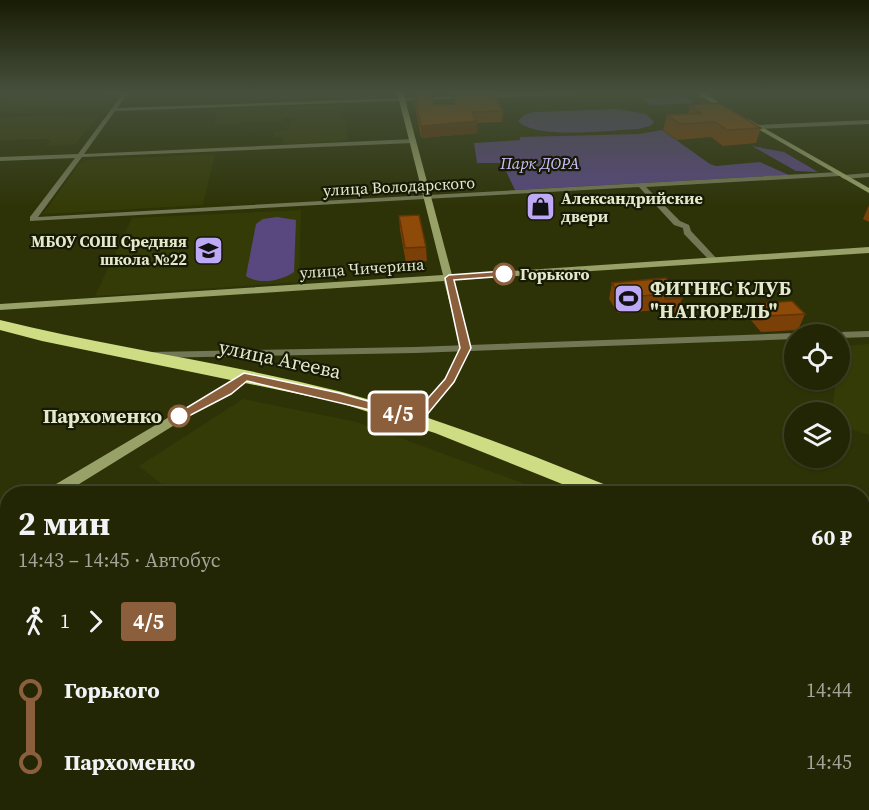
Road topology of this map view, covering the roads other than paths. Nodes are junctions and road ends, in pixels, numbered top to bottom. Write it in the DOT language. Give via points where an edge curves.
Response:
graph roads {
  1 [pos="98,130"];
  2 [pos="410,130"];
  3 [pos="763,130"];
  4 [pos="413,141"];
  5 [pos="77,156"];
  6 [pos="0,159"];
  7 [pos="842,175"];
  8 [pos="869,175"];
  9 [pos="642,186"];
  10 [pos="869,191"];
  11 [pos="427,198"];
  12 [pos="869,250"];
  13 [pos="714,260"];
  14 [pos="449,278"];
  15 [pos="0,307"];
  16 [pos="0,325"];
  17 [pos="869,334"];
  18 [pos="850,335"];
  19 [pos="784,336"];
  20 [pos="466,348"];
  21 [pos="130,355"];
  22 [pos="244,377"];
  23 [pos="416,419"];
  24 [pos="64,486"];
  25 [pos="566,486"];
  1 -- 5 [label="street"];
  2 -- 4 [label="main road"];
  3 -- 7 [label="main road"];
  4 -- 5 [label="street"];
  4 -- 11 [label="main road"];
  5 -- 6 [label="street"];
  5 -- 11 [label="street, улица Володарского" via="33,219"];
  7 -- 8 [label="street, улица Володарского"];
  7 -- 9 [label="street, улица Володарского"];
  7 -- 10 [label="main road"];
  9 -- 11 [label="street, улица Володарского"];
  9 -- 13 [label="street"];
  11 -- 14 [label="main road"];
  12 -- 13 [label="main road, улица Чичерина"];
  13 -- 14 [label="main road, улица Чичерина"];
  14 -- 15 [label="main road, улица Чичерина"];
  14 -- 20 [label="main road"];
  16 -- 21 [label="highway, улица Агеева"];
  17 -- 18 [label="street"];
  19 -- 20 [label="street"];
  20 -- 21 [label="street"];
  20 -- 23 [label="main road" via="450,380"];
  21 -- 22 [label="highway, улица Агеева"];
  22 -- 23 [label="highway, улица Агеева" via="339,397"];
  22 -- 24 [label="main road"];
  23 -- 25 [label="highway, улица Агеева"];
}
